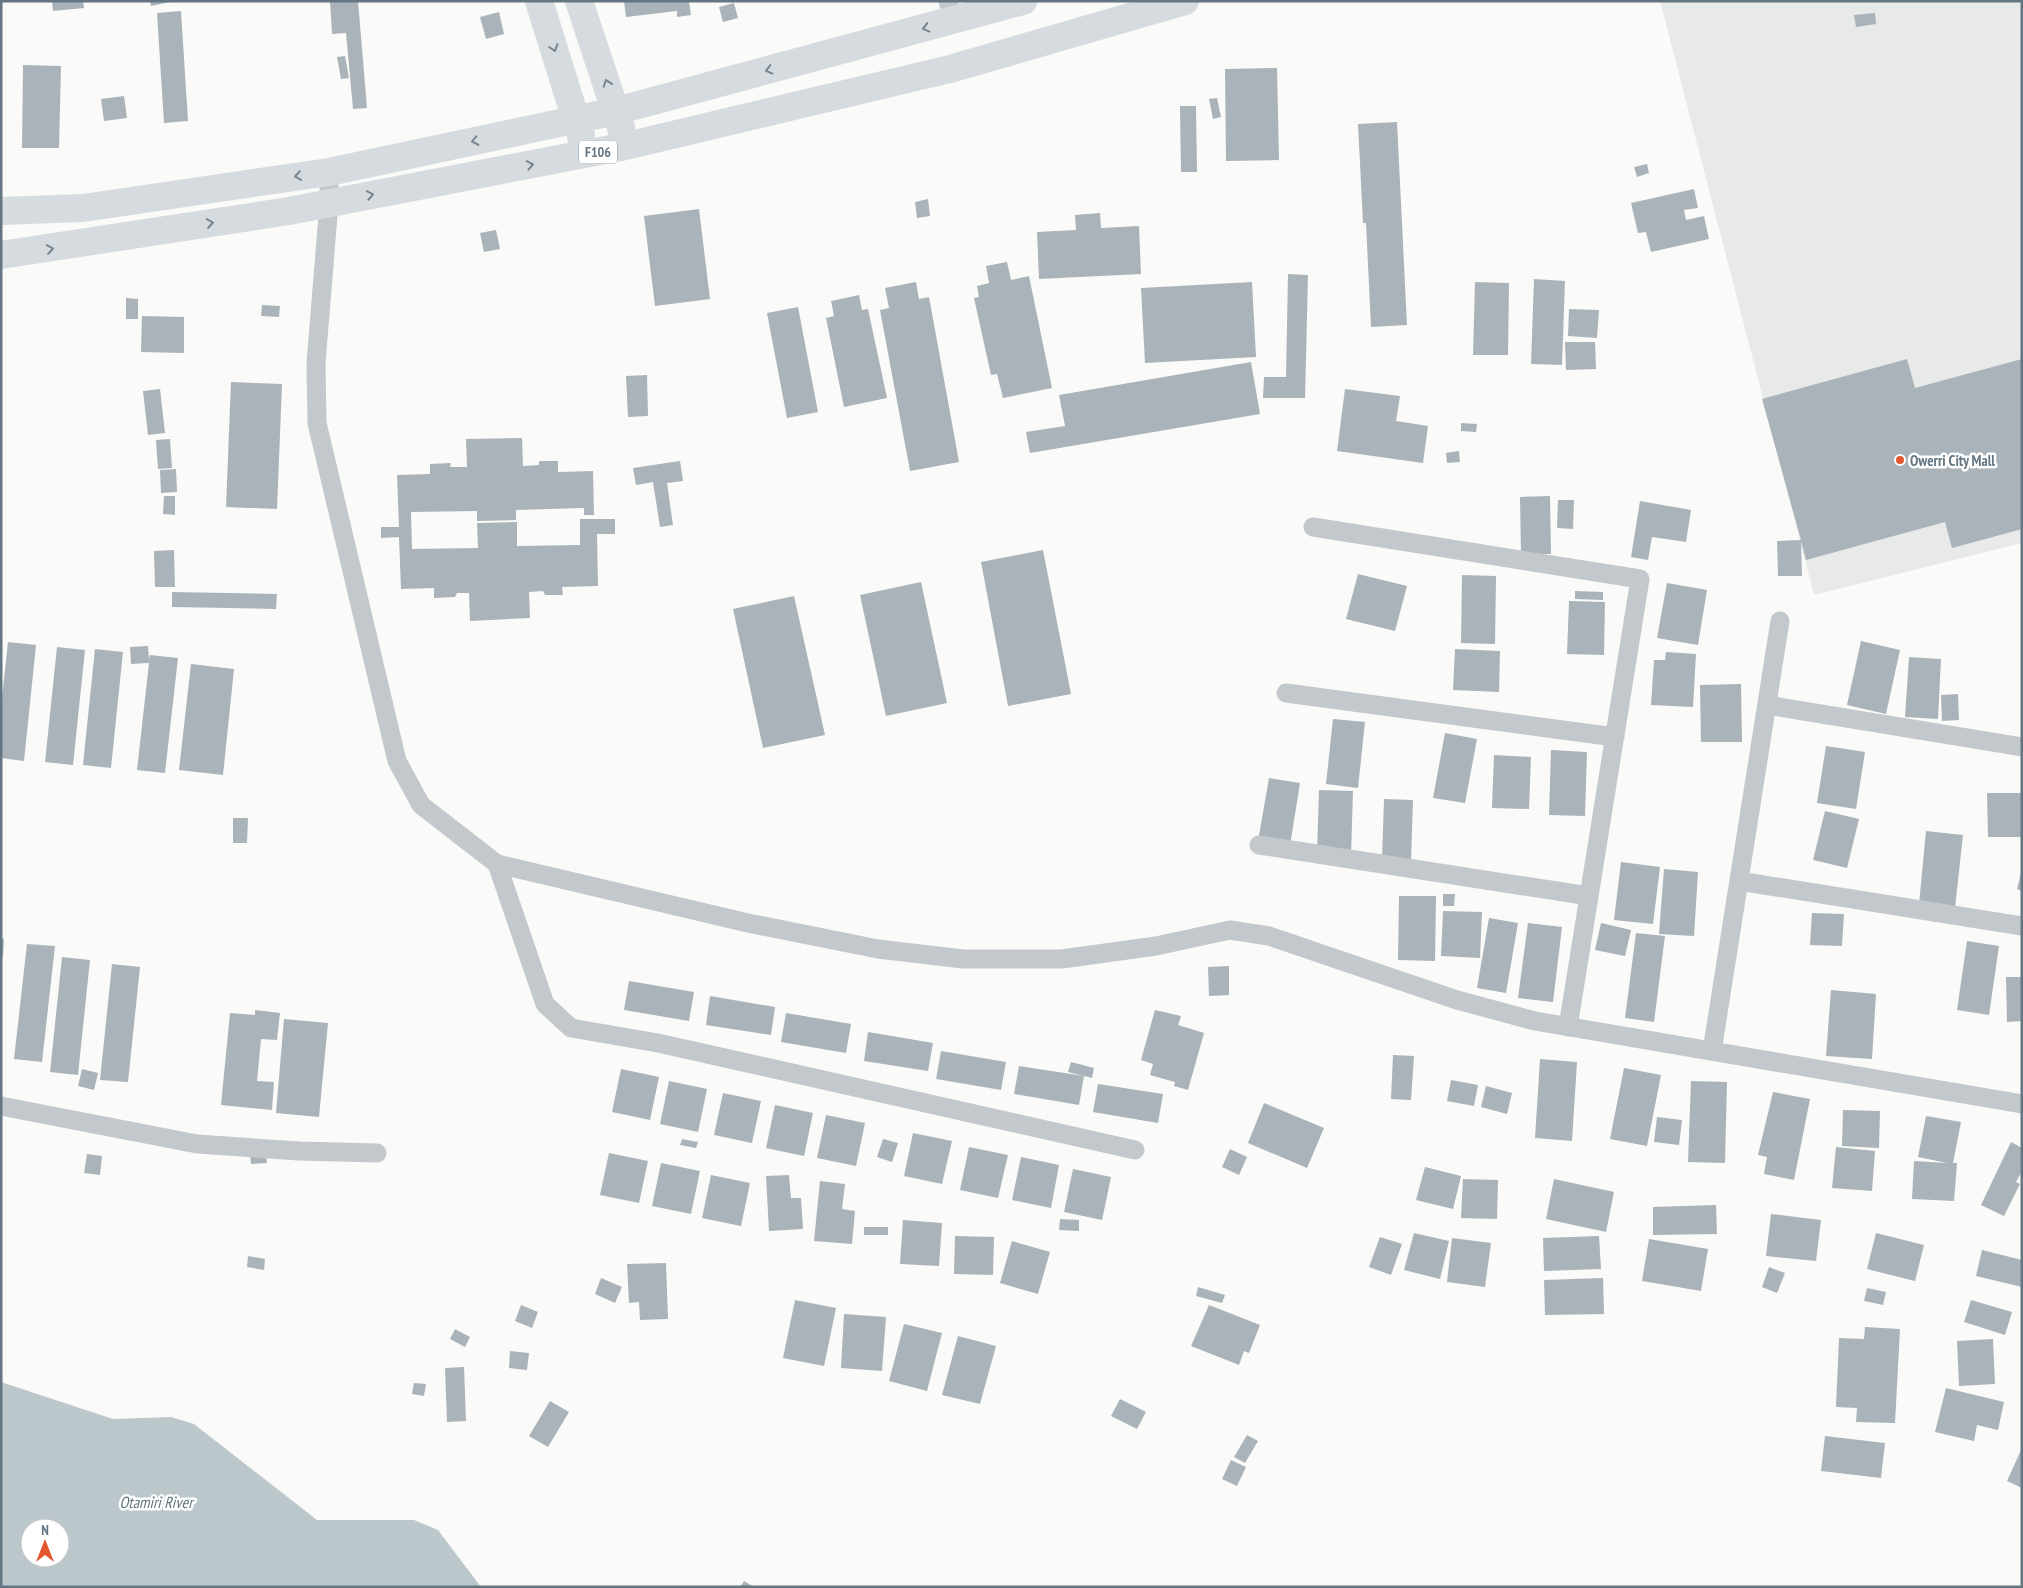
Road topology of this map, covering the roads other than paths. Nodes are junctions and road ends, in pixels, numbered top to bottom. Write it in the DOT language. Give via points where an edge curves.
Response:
graph roads {
  1 [pos="539,1"];
  2 [pos="579,1"];
  3 [pos="1023,1"];
  4 [pos="1185,1"];
  5 [pos="951,11"];
  6 [pos="616,111"];
  7 [pos="576,120"];
  8 [pos="626,146"];
  9 [pos="587,154"];
  10 [pos="329,172"];
  11 [pos="329,203"];
  12 [pos="1,210"];
  13 [pos="1,255"];
  14 [pos="1313,527"];
  15 [pos="1780,622"];
  16 [pos="1286,694"];
  17 [pos="1767,705"];
  18 [pos="1615,737"];
  19 [pos="2022,747"];
  20 [pos="1259,845"];
  21 [pos="497,864"];
  22 [pos="1739,881"];
  23 [pos="1589,896"];
  24 [pos="2022,926"];
  25 [pos="1568,1027"];
  26 [pos="1712,1051"];
  27 [pos="2022,1104"];
  28 [pos="1,1106"];
  29 [pos="1135,1150"];
  30 [pos="377,1153"];
  1 -- 7 [label="main road, one-way"];
  6 -- 2 [label="main road, one-way"];
  3 -- 5 [label="main road, F106"];
  4 -- 8 [label="main road, F106" via="950,69"];
  5 -- 6 [label="main road, F106, one-way"];
  6 -- 7 [label="main road, F106"];
  6 -- 8 [label="main road"];
  7 -- 9 [label="main road"];
  7 -- 10 [label="main road, F106, one-way"];
  8 -- 9 [label="main road, F106"];
  11 -- 9 [label="main road, F106, one-way"];
  10 -- 11 [label="street"];
  10 -- 12 [label="main road, F106, one-way" via="83,208"];
  13 -- 11 [label="main road, F106, one-way"];
  11 -- 21 [label="street" via="316,363 317,423 397,762 421,805"];
  14 -- 18 [label="street" via="1640,579"];
  15 -- 17 [label="street"];
  16 -- 18 [label="street"];
  17 -- 19 [label="street"];
  17 -- 22 [label="street"];
  18 -- 23 [label="street"];
  20 -- 23 [label="street"];
  21 -- 25 [label="street" via="748,923 878,949 963,959 1062,959 1156,946 1230,930 1269,936 1457,1000"];
  21 -- 29 [label="street" via="545,1004 571,1028 677,1047"];
  22 -- 24 [label="street"];
  22 -- 26 [label="street"];
  23 -- 25 [label="street"];
  25 -- 26 [label="street"];
  26 -- 27 [label="street"];
  28 -- 30 [label="street" via="197,1144"];
}
